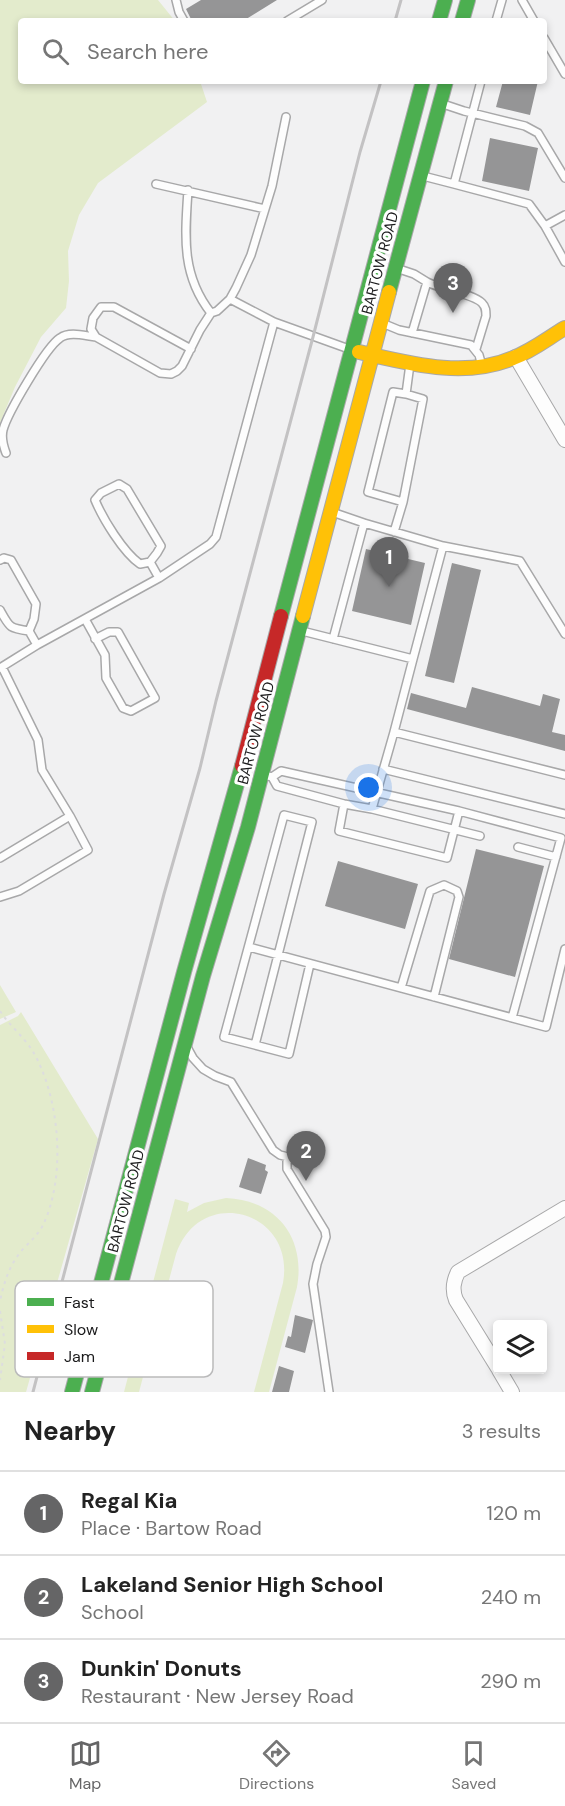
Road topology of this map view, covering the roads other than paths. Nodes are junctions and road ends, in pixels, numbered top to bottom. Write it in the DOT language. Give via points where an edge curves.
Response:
graph roads {
  1 [pos="176,0"];
  2 [pos="322,0"];
  3 [pos="445,0"];
  4 [pos="468,0"];
  5 [pos="502,0"];
  6 [pos="522,0"];
  7 [pos="182,18"];
  8 [pos="292,18"];
  9 [pos="440,18"];
  10 [pos="463,18"];
  11 [pos="497,18"];
  12 [pos="532,18"];
  13 [pos="547,43"];
  14 [pos="565,74"];
  15 [pos="422,84"];
  16 [pos="445,84"];
  17 [pos="480,84"];
  18 [pos="419,98"];
  19 [pos="440,103"];
  20 [pos="472,113"];
  21 [pos="286,117"];
  22 [pos="421,176"];
  23 [pos="565,178"];
  24 [pos="156,184"];
  25 [pos="454,184"];
  26 [pos="188,190"];
  27 [pos="265,209"];
  28 [pos="565,215"];
  29 [pos="545,226"];
  30 [pos="565,261"];
  31 [pos="396,268"];
  32 [pos="427,282"];
  33 [pos="230,299"];
  34 [pos="211,313"];
  35 [pos="274,322"];
  36 [pos="381,323"];
  37 [pos="565,328"];
  38 [pos="412,333"];
  39 [pos="96,337"];
  40 [pos="191,349"];
  41 [pos="477,349"];
  42 [pos="352,350"];
  43 [pos="372,355"];
  44 [pos="516,357"];
  45 [pos="410,364"];
  46 [pos="482,366"];
  47 [pos="406,394"];
  48 [pos="565,440"];
  49 [pos="6,453"];
  50 [pos="403,502"];
  51 [pos="331,512"];
  52 [pos="364,523"];
  53 [pos="394,532"];
  54 [pos="444,546"];
  55 [pos="0,560"];
  56 [pos="150,562"];
  57 [pos="159,578"];
  58 [pos="0,610"];
  59 [pos="85,619"];
  60 [pos="300,630"];
  61 [pos="29,631"];
  62 [pos="565,634"];
  63 [pos="95,639"];
  64 [pos="333,639"];
  65 [pos="37,645"];
  66 [pos="413,659"];
  67 [pos="1,667"];
  68 [pos="394,732"];
  69 [pos="383,769"];
  70 [pos="241,770"];
  71 [pos="565,775"];
  72 [pos="267,776"];
  73 [pos="377,791"];
  74 [pos="344,804"];
  75 [pos="372,809"];
  76 [pos="459,811"];
  77 [pos="565,814"];
  78 [pos="69,816"];
  79 [pos="455,829"];
  80 [pos="480,836"];
  81 [pos="563,838"];
  82 [pos="518,847"];
  83 [pos="556,857"];
  84 [pos="0,858"];
  85 [pos="0,897"];
  86 [pos="249,948"];
  87 [pos="565,949"];
  88 [pos="278,956"];
  89 [pos="310,964"];
  90 [pos="401,988"];
  91 [pos="434,997"];
  92 [pos="512,1018"];
  93 [pos="186,1041"];
  94 [pos="255,1045"];
  95 [pos="306,1148"];
  96 [pos="292,1158"];
  97 [pos="565,1208"];
  98 [pos="102,1281"];
  99 [pos="122,1281"];
  100 [pos="493,1361"];
  101 [pos="501,1374"];
  102 [pos="76,1377"];
  103 [pos="96,1377"];
  104 [pos="72,1392"];
  105 [pos="92,1392"];
  106 [pos="329,1392"];
  107 [pos="513,1392"];
  1 -- 7 [label="lane"];
  2 -- 8 [label="lane"];
  3 -- 9 [label="main road"];
  4 -- 10 [label="main road"];
  5 -- 11 [label="lane"];
  6 -- 12 [label="lane"];
  13 -- 14 [label="lane"];
  15 -- 18 [label="main road, BARTOW ROAD"];
  16 -- 19 [label="main road, BARTOW ROAD"];
  17 -- 20 [label="lane"];
  18 -- 19 [label="main road"];
  18 -- 42 [label="main road, BARTOW ROAD"];
  19 -- 20 [label="lane"];
  19 -- 22 [label="main road, BARTOW ROAD"];
  20 -- 23 [label="lane" via="538,133"];
  20 -- 25 [label="lane"];
  21 -- 27 [label="lane"];
  22 -- 25 [label="lane"];
  22 -- 31 [label="main road, BARTOW ROAD"];
  24 -- 26 [label="lane"];
  25 -- 29 [label="lane" via="529,204"];
  26 -- 27 [label="lane"];
  26 -- 34 [label="lane" via="185,242 190,270 202,302"];
  27 -- 33 [label="lane" via="251,255"];
  28 -- 29 [label="lane"];
  29 -- 30 [label="lane"];
  31 -- 32 [label="lane"];
  31 -- 36 [label="main road, BARTOW ROAD"];
  32 -- 38 [label="lane"];
  32 -- 41 [label="lane" via="482,303 486,316"];
  33 -- 34 [label="lane"];
  33 -- 35 [label="lane"];
  34 -- 40 [label="lane"];
  35 -- 42 [label="lane"];
  35 -- 57 [label="lane" via="216,537"];
  36 -- 38 [label="lane"];
  36 -- 43 [label="main road, BARTOW ROAD"];
  37 -- 44 [label="main road"];
  38 -- 41 [label="lane"];
  39 -- 40 [label="lane" via="160,373 177,371"];
  39 -- 40 [label="lane" via="91,329 93,318 101,307 114,307"];
  39 -- 49 [label="lane" via="66,335 47,351 5,424 2,440"];
  41 -- 46 [label="lane"];
  42 -- 43 [label="main road"];
  42 -- 70 [label="main road, BARTOW ROAD"];
  43 -- 45 [label="main road"];
  43 -- 51 [label="main road, BARTOW ROAD"];
  44 -- 46 [label="main road"];
  44 -- 48 [label="street"];
  45 -- 46 [label="main road" via="457,369"];
  45 -- 47 [label="lane"];
  47 -- 50 [label="lane" via="423,399"];
  47 -- 50 [label="lane" via="393,392 369,492"];
  50 -- 53 [label="lane"];
  51 -- 52 [label="lane"];
  51 -- 60 [label="main road, BARTOW ROAD"];
  52 -- 53 [label="lane"];
  52 -- 64 [label="lane"];
  53 -- 54 [label="lane"];
  54 -- 62 [label="lane" via="520,561"];
  54 -- 66 [label="lane"];
  55 -- 61 [label="lane" via="11,560 36,604"];
  56 -- 56 [label="lane" via="160,546 127,489 119,484 101,493 95,500 101,514 132,559 140,564"];
  56 -- 57 [label="lane"];
  57 -- 59 [label="lane"];
  58 -- 61 [label="lane" via="13,628"];
  59 -- 63 [label="lane"];
  59 -- 65 [label="lane"];
  60 -- 64 [label="lane"];
  60 -- 72 [label="main road, BARTOW ROAD"];
  61 -- 65 [label="lane"];
  63 -- 63 [label="lane" via="118,632 155,698 131,711 123,708 106,678 106,661"];
  64 -- 66 [label="lane"];
  65 -- 67 [label="lane"];
  66 -- 68 [label="lane"];
  67 -- 78 [label="lane" via="38,740 42,770"];
  68 -- 69 [label="lane"];
  68 -- 71 [label="lane"];
  69 -- 73 [label="lane"];
  69 -- 77 [label="lane"];
  70 -- 72 [label="street"];
  70 -- 98 [label="main road, BARTOW ROAD"];
  72 -- 73 [label="lane" via="281,771"];
  72 -- 74 [label="lane" via="277,786"];
  72 -- 93 [label="main road, BARTOW ROAD"];
  73 -- 75 [label="lane"];
  73 -- 76 [label="lane"];
  74 -- 75 [label="lane"];
  74 -- 79 [label="lane" via="339,831 447,858"];
  75 -- 79 [label="lane"];
  76 -- 79 [label="lane"];
  76 -- 81 [label="lane"];
  78 -- 84 [label="lane"];
  78 -- 85 [label="lane" via="88,850 19,891"];
  79 -- 80 [label="lane"];
  81 -- 83 [label="lane"];
  82 -- 83 [label="lane"];
  83 -- 92 [label="lane"];
  86 -- 88 [label="lane"];
  86 -- 88 [label="lane" via="284,815 312,822"];
  86 -- 94 [label="lane" via="224,1037"];
  87 -- 92 [label="lane" via="546,1028"];
  88 -- 89 [label="lane"];
  88 -- 94 [label="lane"];
  89 -- 90 [label="lane"];
  89 -- 94 [label="lane" via="289,1054"];
  90 -- 91 [label="lane"];
  90 -- 91 [label="lane" via="430,891 444,885 458,891 459,897"];
  91 -- 92 [label="lane"];
  93 -- 96 [label="lane" via="203,1069 231,1082 273,1150"];
  93 -- 99 [label="main road, BARTOW ROAD"];
  95 -- 96 [label="lane"];
  96 -- 106 [label="lane" via="287,1161 287,1169 326,1237 313,1284"];
  97 -- 100 [label="street" via="458,1272 453,1282 456,1300"];
  101 -- 107 [label="street"];
  102 -- 104 [label="main road, BARTOW ROAD"];
  103 -- 105 [label="main road, BARTOW ROAD"];
}
